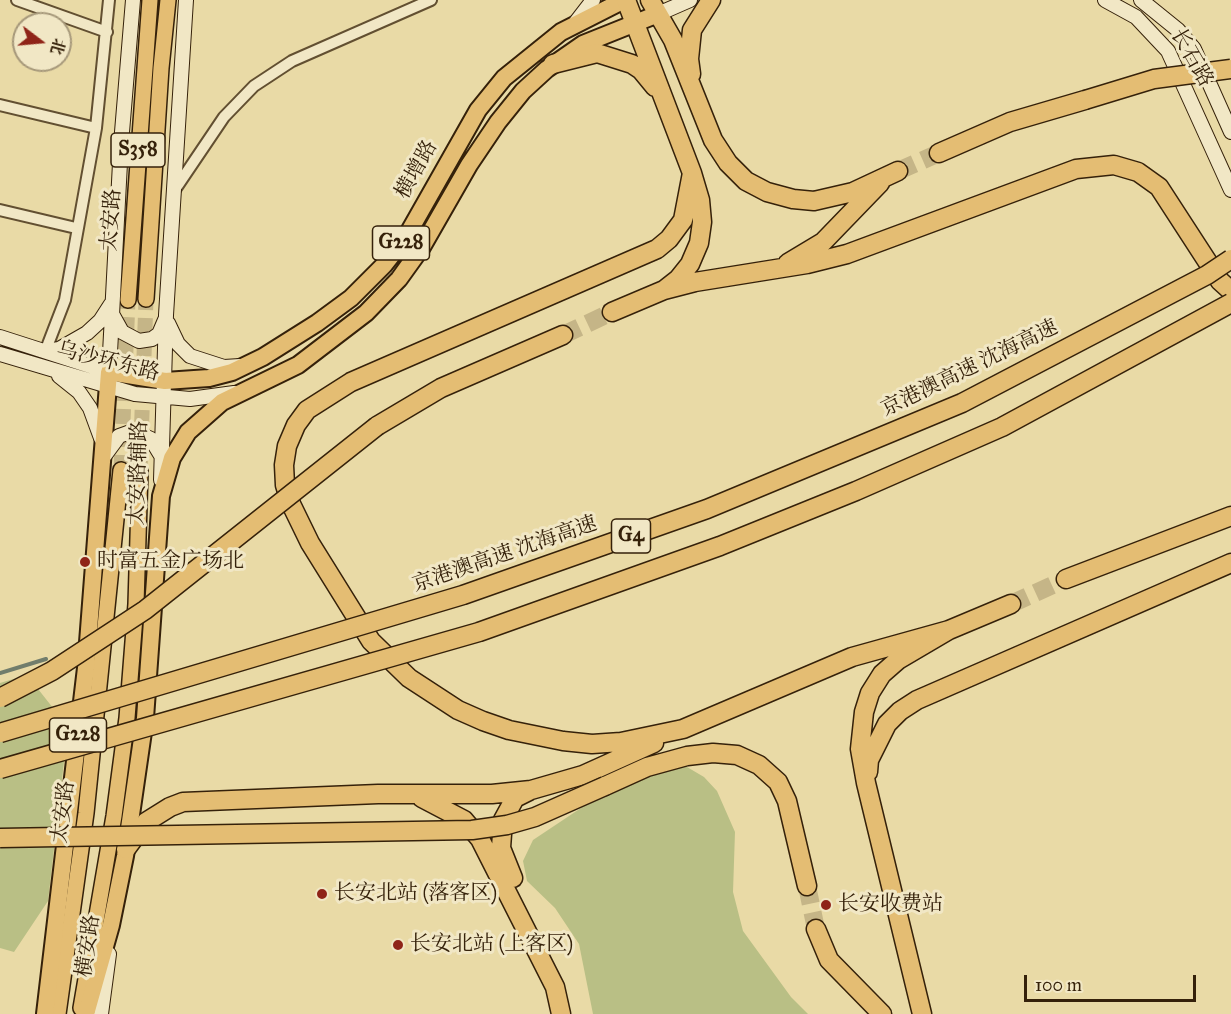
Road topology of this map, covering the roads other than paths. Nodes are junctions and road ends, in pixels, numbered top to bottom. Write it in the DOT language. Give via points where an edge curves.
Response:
graph roads {
  1 [pos="17,0"];
  2 [pos="109,0"];
  3 [pos="133,0"];
  4 [pos="150,0"];
  5 [pos="168,0"];
  6 [pos="186,0"];
  7 [pos="431,0"];
  8 [pos="593,0"];
  9 [pos="625,0"];
  10 [pos="690,0"];
  11 [pos="711,0"];
  12 [pos="1105,0"];
  13 [pos="1141,0"];
  14 [pos="654,7"];
  15 [pos="635,23"];
  16 [pos="573,25"];
  17 [pos="107,33"];
  18 [pos="553,64"];
  19 [pos="1231,69"];
  20 [pos="695,100"];
  21 [pos="664,103"];
  22 [pos="0,105"];
  23 [pos="96,128"];
  24 [pos="1231,132"];
  25 [pos="939,153"];
  26 [pos="692,173"];
  27 [pos="1231,190"];
  28 [pos="173,193"];
  29 [pos="0,210"];
  30 [pos="76,228"];
  31 [pos="1231,259"];
  32 [pos="774,270"];
  33 [pos="664,290"];
  34 [pos="1231,291"];
  35 [pos="128,300"];
  36 [pos="146,300"];
  37 [pos="1231,303"];
  38 [pos="112,307"];
  39 [pos="612,312"];
  40 [pos="166,315"];
  41 [pos="563,335"];
  42 [pos="0,337"];
  43 [pos="45,352"];
  44 [pos="0,354"];
  45 [pos="245,366"];
  46 [pos="47,369"];
  47 [pos="109,380"];
  48 [pos="165,390"];
  49 [pos="242,391"];
  50 [pos="105,455"];
  51 [pos="162,459"];
  52 [pos="121,470"];
  53 [pos="140,471"];
  54 [pos="161,496"];
  55 [pos="1231,516"];
  56 [pos="1231,562"];
  57 [pos="1066,579"];
  58 [pos="1011,604"];
  59 [pos="949,630"];
  60 [pos="0,698"];
  61 [pos="683,729"];
  62 [pos="0,733"];
  63 [pos="0,769"];
  64 [pos="866,783"];
  65 [pos="531,790"];
  66 [pos="415,795"];
  67 [pos="0,838"];
  68 [pos="126,849"];
  69 [pos="119,884"];
  70 [pos="807,886"];
  71 [pos="816,929"];
  72 [pos="45,1014"];
  73 [pos="58,1014"];
  74 [pos="81,1014"];
  75 [pos="86,1014"];
  76 [pos="101,1014"];
  77 [pos="561,1014"];
  78 [pos="572,1014"];
  79 [pos="882,1014"];
  80 [pos="922,1014"];
  1 -- 17 [label="street"];
  2 -- 17 [label="street"];
  3 -- 38 [label="main road, 太安路辅路"];
  4 -- 35 [label="main road, 太安路 / S358"];
  5 -- 36 [label="main road, 太安路 / S358"];
  6 -- 28 [label="main road, 太安路辅路"];
  7 -- 28 [label="street" via="292,61 254,86 224,117"];
  8 -- 16 [label="main road"];
  9 -- 15 [label="highway"];
  9 -- 16 [label="highway, 横增路 / G228"];
  10 -- 14 [label="main road, 横增路 / G228"];
  11 -- 20 [label="highway" via="692,30 689,59"];
  12 -- 27 [label="main road, 长石路" via="1136,17 1168,51"];
  13 -- 24 [label="main road, 长石路" via="1178,30 1194,49"];
  14 -- 15 [label="highway, 横增路 / G228"];
  14 -- 20 [label="highway" via="673,40"];
  15 -- 18 [label="highway, 横增路 / G228" via="583,44"];
  15 -- 21 [label="highway"];
  16 -- 45 [label="highway, 横增路 / G228" via="532,52 478,110 406,237 384,265 351,298 317,323"];
  17 -- 23 [label="street"];
  18 -- 21 [label="highway" via="597,53 621,60 641,70"];
  18 -- 49 [label="highway, 横增路 / G228" via="523,91 498,122 399,279 366,312 306,360"];
  19 -- 25 [label="highway, bridge" via="1154,79 1010,122"];
  20 -- 32 [label="highway" via="712,140 728,163 746,181 767,192 814,201 835,198 891,174 823,242"];
  21 -- 26 [label="highway"];
  22 -- 23 [label="street"];
  23 -- 30 [label="street"];
  26 -- 33 [label="highway" via="701,211 699,243 690,264"];
  26 -- 61 [label="highway" via="683,220 657,249 351,382 307,410 287,446 284,465 285,485 299,524 348,607 390,661 433,695 483,721 563,741 621,742"];
  28 -- 40 [label="main road, 太安路辅路"];
  29 -- 30 [label="street"];
  30 -- 43 [label="street" via="65,300"];
  31 -- 62 [label="highway, 京港澳高速 沈海高速 / G4, bridge" via="962,403 707,509 463,595"];
  32 -- 33 [label="highway"];
  32 -- 34 [label="highway" via="847,254 1076,169 1114,165 1138,171 1159,187 1220,281"];
  33 -- 39 [label="highway"];
  37 -- 63 [label="highway, G4, bridge" via="1002,427 720,546 479,632"];
  38 -- 40 [label="main road" via="122,332 139,341 159,333"];
  38 -- 43 [label="main road" via="87,333 59,349"];
  38 -- 47 [label="main road, 太安路辅路"];
  40 -- 45 [label="main road" via="170,332 190,356 224,367"];
  40 -- 48 [label="main road, 太安路辅路"];
  41 -- 60 [label="highway, bridge" via="441,388 377,426 144,610 52,671"];
  42 -- 43 [label="main road, 乌沙环东路"];
  43 -- 47 [label="main road, 乌沙环东路"];
  44 -- 46 [label="main road, 乌沙环东路"];
  45 -- 48 [label="highway, 横增路 / G228"];
  46 -- 47 [label="main road, 乌沙环东路"];
  46 -- 50 [label="main road" via="79,392 90,408 100,428"];
  47 -- 48 [label="highway, 横增路 / G228"];
  47 -- 50 [label="highway, 太安路辅路 / G228"];
  48 -- 49 [label="main road, 乌沙环东路" via="208,398"];
  48 -- 51 [label="main road, 太安路辅路"];
  49 -- 54 [label="highway, G228" via="222,402 188,432 171,458"];
  50 -- 51 [label="main road" via="119,436 133,431 152,439"];
  50 -- 72 [label="highway, 太安路辅路 / G228" via="87,657"];
  51 -- 54 [label="main road, 太安路辅路"];
  52 -- 73 [label="main road, 太安路" via="86,813"];
  53 -- 74 [label="main road" via="127,718"];
  54 -- 68 [label="highway, 太安路辅路" via="146,708"];
  55 -- 57 [label="highway"];
  56 -- 64 [label="highway" via="917,700 900,711 877,740"];
  58 -- 59 [label="highway"];
  59 -- 61 [label="highway" via="852,657"];
  59 -- 64 [label="highway" via="898,660 882,674 870,693 860,749"];
  61 -- 65 [label="highway" via="583,775"];
  64 -- 80 [label="highway"];
  65 -- 66 [label="highway"];
  65 -- 78 [label="highway" via="515,798 507,808 501,848 552,954"];
  66 -- 68 [label="highway" via="197,800 170,807 146,822"];
  66 -- 77 [label="highway" via="464,820 480,839 555,987"];
  67 -- 70 [label="highway, bridge" via="472,830 535,817 647,767 713,753 737,755 759,765 778,782 788,801"];
  68 -- 69 [label="highway, 太安路辅路"];
  69 -- 75 [label="highway, 太安路辅路"];
  69 -- 76 [label="main road, 横安路"];
  71 -- 79 [label="highway" via="829,960"];
}
